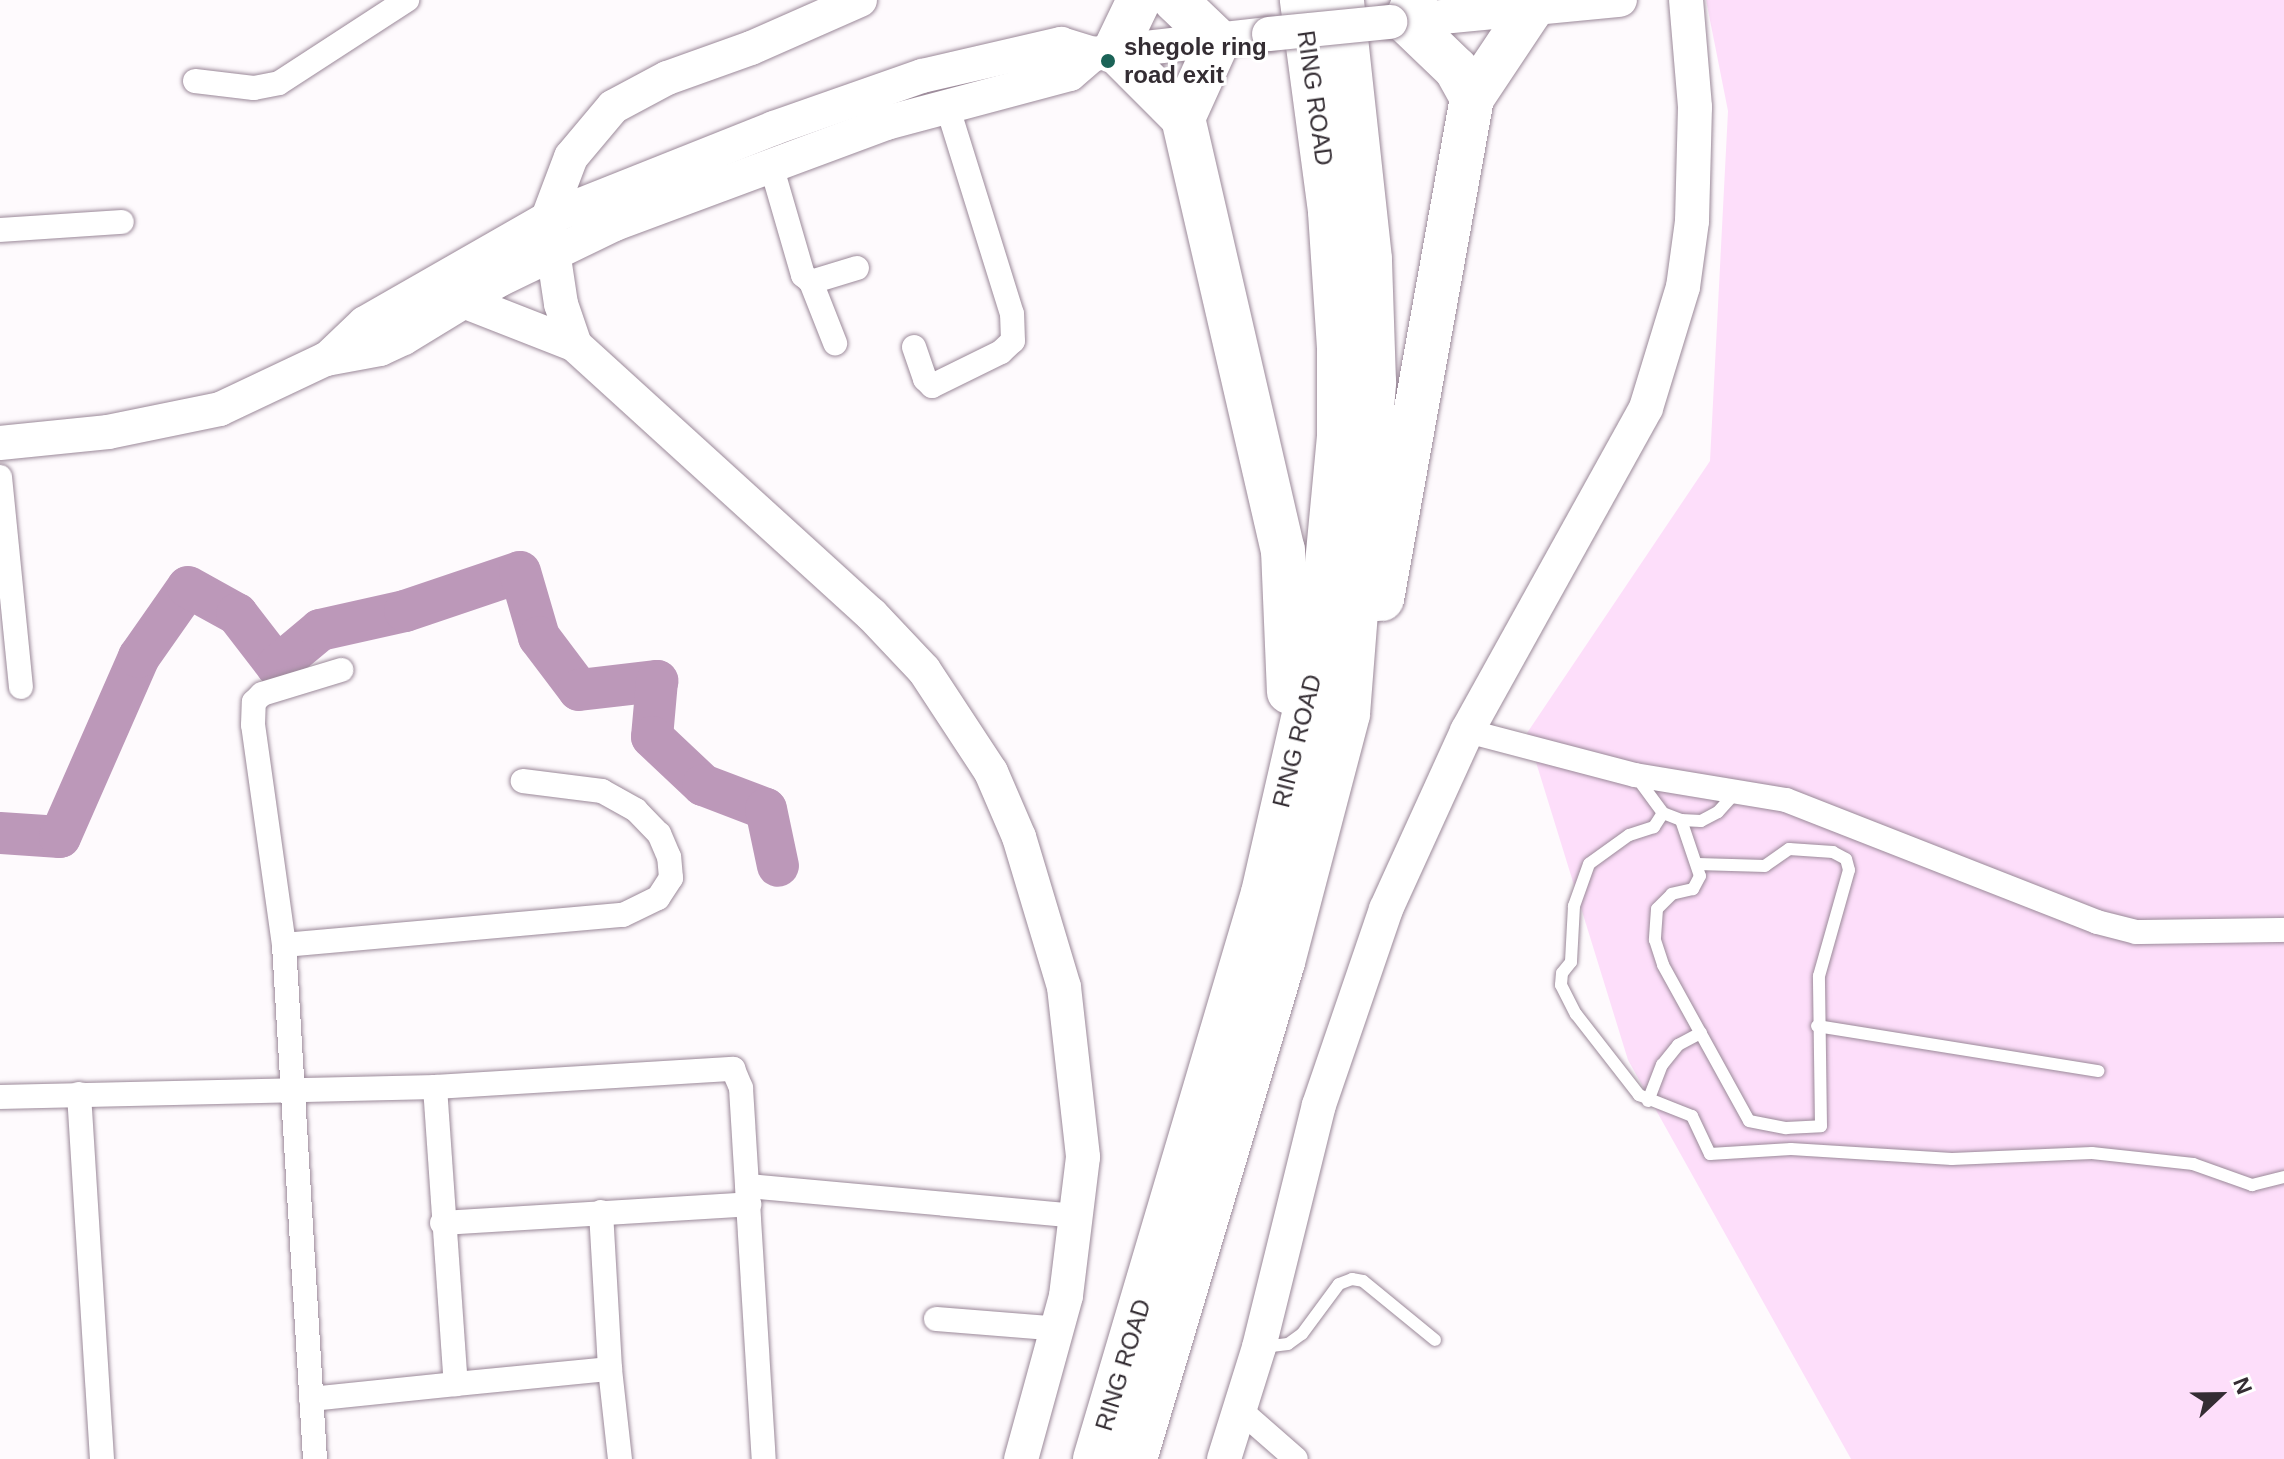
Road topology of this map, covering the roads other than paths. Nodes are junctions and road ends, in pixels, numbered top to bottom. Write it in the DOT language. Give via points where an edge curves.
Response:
graph roads {
  1 [pos="407,0"];
  2 [pos="860,0"];
  3 [pos="1139,0"];
  4 [pos="1175,0"];
  5 [pos="1302,0"];
  6 [pos="1342,0"];
  7 [pos="1620,0"];
  8 [pos="1686,0"];
  9 [pos="1522,6"];
  10 [pos="1403,14"];
  11 [pos="1218,41"];
  12 [pos="1104,52"];
  13 [pos="195,81"];
  14 [pos="1472,98"];
  15 [pos="947,105"];
  16 [pos="1183,118"];
  17 [pos="771,165"];
  18 [pos="122,222"];
  19 [pos="0,230"];
  20 [pos="550,235"];
  21 [pos="857,268"];
  22 [pos="811,282"];
  23 [pos="463,301"];
  24 [pos="835,343"];
  25 [pos="575,345"];
  26 [pos="914,347"];
  27 [pos="326,359"];
  28 [pos="0,443"];
  29 [pos="0,477"];
  30 [pos="341,670"];
  31 [pos="21,687"];
  32 [pos="1348,714"];
  33 [pos="1467,731"];
  34 [pos="1635,775"];
  35 [pos="523,781"];
  36 [pos="1736,792"];
  37 [pos="1281,803"];
  38 [pos="1663,813"];
  39 [pos="1681,820"];
  40 [pos="1698,864"];
  41 [pos="2284,930"];
  42 [pos="284,945"];
  43 [pos="1817,1026"];
  44 [pos="1701,1033"];
  45 [pos="2098,1071"];
  46 [pos="435,1087"];
  47 [pos="293,1091"];
  48 [pos="79,1094"];
  49 [pos="0,1097"];
  50 [pos="1648,1101"];
  51 [pos="1821,1126"];
  52 [pos="1822,1150"];
  53 [pos="2284,1177"];
  54 [pos="749,1195"];
  55 [pos="601,1212"];
  56 [pos="1079,1216"];
  57 [pos="442,1223"];
  58 [pos="936,1319"];
  59 [pos="1059,1329"];
  60 [pos="1435,1340"];
  61 [pos="1259,1347"];
  62 [pos="610,1369"];
  63 [pos="456,1384"];
  64 [pos="311,1399"];
  65 [pos="1240,1410"];
  66 [pos="102,1459"];
  67 [pos="315,1459"];
  68 [pos="620,1459"];
  69 [pos="765,1459"];
  70 [pos="1021,1459"];
  71 [pos="1095,1459"];
  72 [pos="1135,1459"];
  73 [pos="1224,1459"];
  74 [pos="1296,1459"];
  1 -- 13 [label="street" via="279,83 254,88"];
  2 -- 20 [label="street" via="667,78 613,107 571,157"];
  3 -- 12 [label="highway"];
  4 -- 11 [label="highway"];
  5 -- 37 [label="highway, RING ROAD" via="1330,211 1339,436 1319,648"];
  6 -- 32 [label="highway, RING ROAD" via="1370,259 1374,382"];
  7 -- 9 [label="street"];
  8 -- 33 [label="street" via="1692,30 1695,177 1683,287 1665,349 1646,408"];
  9 -- 10 [label="street"];
  9 -- 14 [label="highway"];
  10 -- 11 [label="street, bridge"];
  10 -- 14 [label="highway" via="1456,69"];
  11 -- 12 [label="street"];
  11 -- 16 [label="highway"];
  12 -- 15 [label="street" via="1070,74"];
  12 -- 16 [label="highway"];
  12 -- 20 [label="street" via="1048,46 922,76 774,128"];
  14 -- 32 [label="highway" via="1399,517 1371,653"];
  15 -- 17 [label="street"];
  15 -- 26 [label="street" via="1012,314 1013,341 932,386"];
  16 -- 37 [label="highway" via="1283,550 1290,650"];
  17 -- 20 [label="street"];
  17 -- 22 [label="street" via="803,275"];
  18 -- 19 [label="street"];
  20 -- 23 [label="street"];
  20 -- 25 [label="street" via="561,304"];
  20 -- 27 [label="street" via="365,323"];
  21 -- 22 [label="street"];
  22 -- 24 [label="street"];
  23 -- 25 [label="street"];
  23 -- 27 [label="street" via="380,349"];
  25 -- 56 [label="street" via="871,614 924,670 991,772 1019,837 1064,987 1083,1157"];
  27 -- 28 [label="street" via="220,409 108,432"];
  29 -- 31 [label="street"];
  30 -- 42 [label="street" via="277,686 254,702"];
  32 -- 72 [label="highway, RING ROAD" via="1283,962"];
  33 -- 34 [label="street"];
  33 -- 61 [label="street" via="1414,842 1356,993 1319,1105"];
  34 -- 36 [label="street"];
  34 -- 38 [label="lane"];
  35 -- 42 [label="street" via="602,791 636,810 659,834 669,857 671,878 658,898 623,915"];
  36 -- 39 [label="lane" via="1701,821"];
  36 -- 41 [label="street" via="1820,811 2030,897 2136,932"];
  37 -- 71 [label="highway, RING ROAD" via="1263,893"];
  38 -- 39 [label="lane"];
  38 -- 50 [label="lane" via="1654,827 1629,835 1589,864 1574,906 1571,962 1561,985 1576,1014"];
  39 -- 40 [label="lane"];
  40 -- 43 [label="lane" via="1765,866 1789,849 1846,859 1849,870 1819,976"];
  40 -- 44 [label="lane" via="1698,884 1663,899 1655,931 1663,965"];
  42 -- 47 [label="street"];
  43 -- 45 [label="lane"];
  43 -- 51 [label="lane"];
  44 -- 50 [label="lane" via="1678,1045 1662,1065"];
  44 -- 51 [label="lane" via="1749,1121 1786,1128"];
  46 -- 47 [label="street"];
  46 -- 54 [label="street" via="733,1069 741,1088"];
  46 -- 57 [label="street"];
  47 -- 48 [label="street"];
  47 -- 64 [label="street"];
  48 -- 49 [label="street"];
  48 -- 66 [label="street"];
  50 -- 52 [label="lane" via="1683,1108 1710,1154"];
  51 -- 52 [label="lane"];
  52 -- 53 [label="lane" via="1901,1159 2092,1153 2193,1164 2252,1185"];
  54 -- 55 [label="street"];
  54 -- 56 [label="street"];
  54 -- 69 [label="street"];
  55 -- 57 [label="street"];
  55 -- 62 [label="street"];
  56 -- 59 [label="street"];
  57 -- 63 [label="street"];
  58 -- 59 [label="street"];
  59 -- 70 [label="street"];
  60 -- 61 [label="lane" via="1363,1281 1352,1279 1339,1284 1302,1334 1288,1344"];
  61 -- 65 [label="street"];
  62 -- 63 [label="street"];
  62 -- 68 [label="street"];
  63 -- 64 [label="street"];
  64 -- 67 [label="street"];
  65 -- 73 [label="street"];
  65 -- 74 [label="street"];
}
